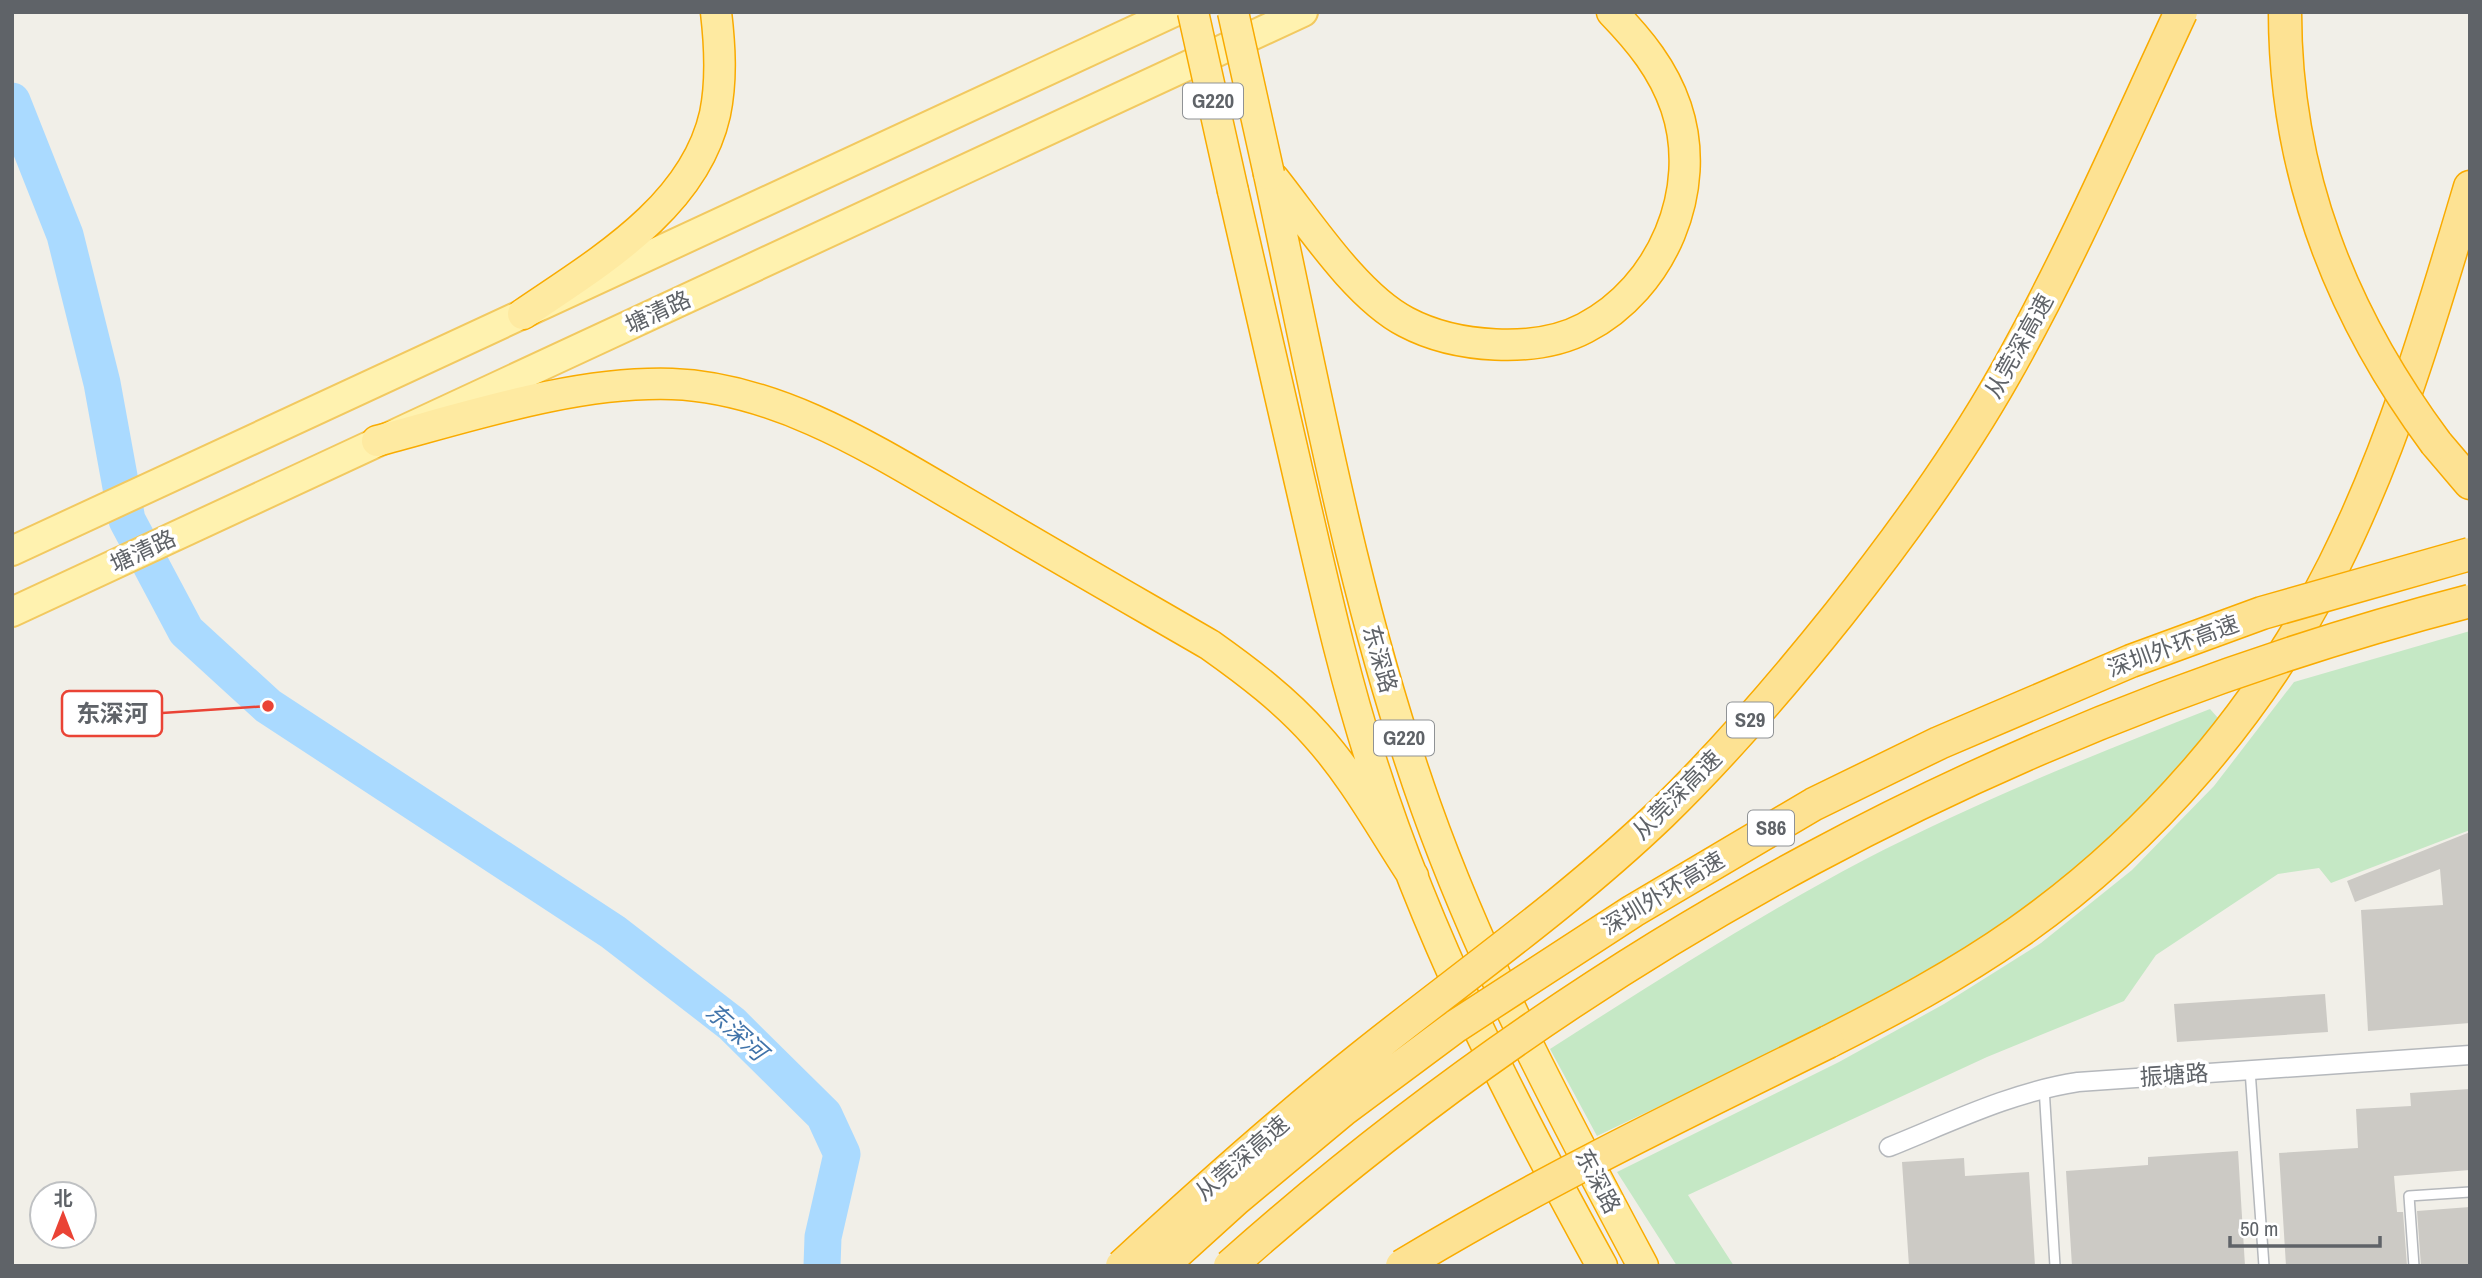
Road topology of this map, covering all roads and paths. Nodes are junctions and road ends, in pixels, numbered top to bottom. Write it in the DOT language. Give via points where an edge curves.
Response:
graph roads {
  1 [pos="716,12"];
  2 [pos="1174,12"];
  3 [pos="1193,12"];
  4 [pos="1233,12"];
  5 [pos="1304,12"];
  6 [pos="1612,12"];
  7 [pos="2181,12"];
  8 [pos="2284,12"];
  9 [pos="1269,174"];
  10 [pos="2470,187"];
  11 [pos="523,314"];
  12 [pos="377,442"];
  13 [pos="2470,483"];
  14 [pos="12,551"];
  15 [pos="2470,554"];
  16 [pos="2470,600"];
  17 [pos="12,612"];
  18 [pos="1413,876"];
  19 [pos="2470,1055"];
  20 [pos="2250,1070"];
  21 [pos="2044,1087"];
  22 [pos="1889,1147"];
  23 [pos="2470,1192"];
  24 [pos="1122,1266"];
  25 [pos="1162,1266"];
  26 [pos="1230,1266"];
  27 [pos="1402,1266"];
  28 [pos="1602,1266"];
  29 [pos="1643,1266"];
  30 [pos="2055,1266"];
  31 [pos="2264,1266"];
  32 [pos="2414,1266"];
  1 -- 11 [label="highway" via="719,81 715,115 690,173 648,221"];
  2 -- 11 [label="main road"];
  3 -- 18 [label="highway, 东深路 / G220, bridge" via="1334,625 1371,759"];
  4 -- 9 [label="highway, 东深路 / G220, bridge"];
  5 -- 12 [label="main road, 塘清路"];
  6 -- 9 [label="highway" via="1663,76 1683,135 1685,165 1671,235 1656,263 1611,312 1584,329 1557,339 1485,346 1406,322 1359,284"];
  7 -- 24 [label="highway, 从莞深高速 / S29, bridge" via="2004,376 1911,522 1804,657 1719,754 1634,838 1294,1113"];
  8 -- 13 [label="highway, bridge" via="2286,65 2298,146 2323,237 2348,302 2411,410"];
  9 -- 29 [label="highway, 东深路 / G220" via="1361,587 1426,806 1520,1029"];
  10 -- 27 [label="highway, bridge" via="2411,376 2368,491 2313,604 2232,726 2152,819 2052,908 1942,981 1528,1192"];
  11 -- 14 [label="main road"];
  12 -- 17 [label="main road, 塘清路"];
  12 -- 18 [label="highway" via="530,402 629,385 684,385 762,399 878,453 1249,672 1317,735 1348,774"];
  15 -- 25 [label="highway, 深圳外环高速 / S86, bridge" via="2276,609 2142,657 1977,726 1814,804 1657,896 1456,1026 1343,1110"];
  16 -- 26 [label="highway, 深圳外环高速 / S86, bridge" via="2288,653 2172,693 1991,769 1838,843 1679,934 1474,1068 1375,1142"];
  18 -- 28 [label="highway, 东深路 / G220" via="1486,1046"];
  19 -- 20 [label="street, 振塘路"];
  20 -- 21 [label="street, 振塘路"];
  20 -- 31 [label="lane"];
  21 -- 22 [label="street, 振塘路"];
  21 -- 30 [label="lane"];
  23 -- 32 [label="lane" via="2409,1196"];
}
